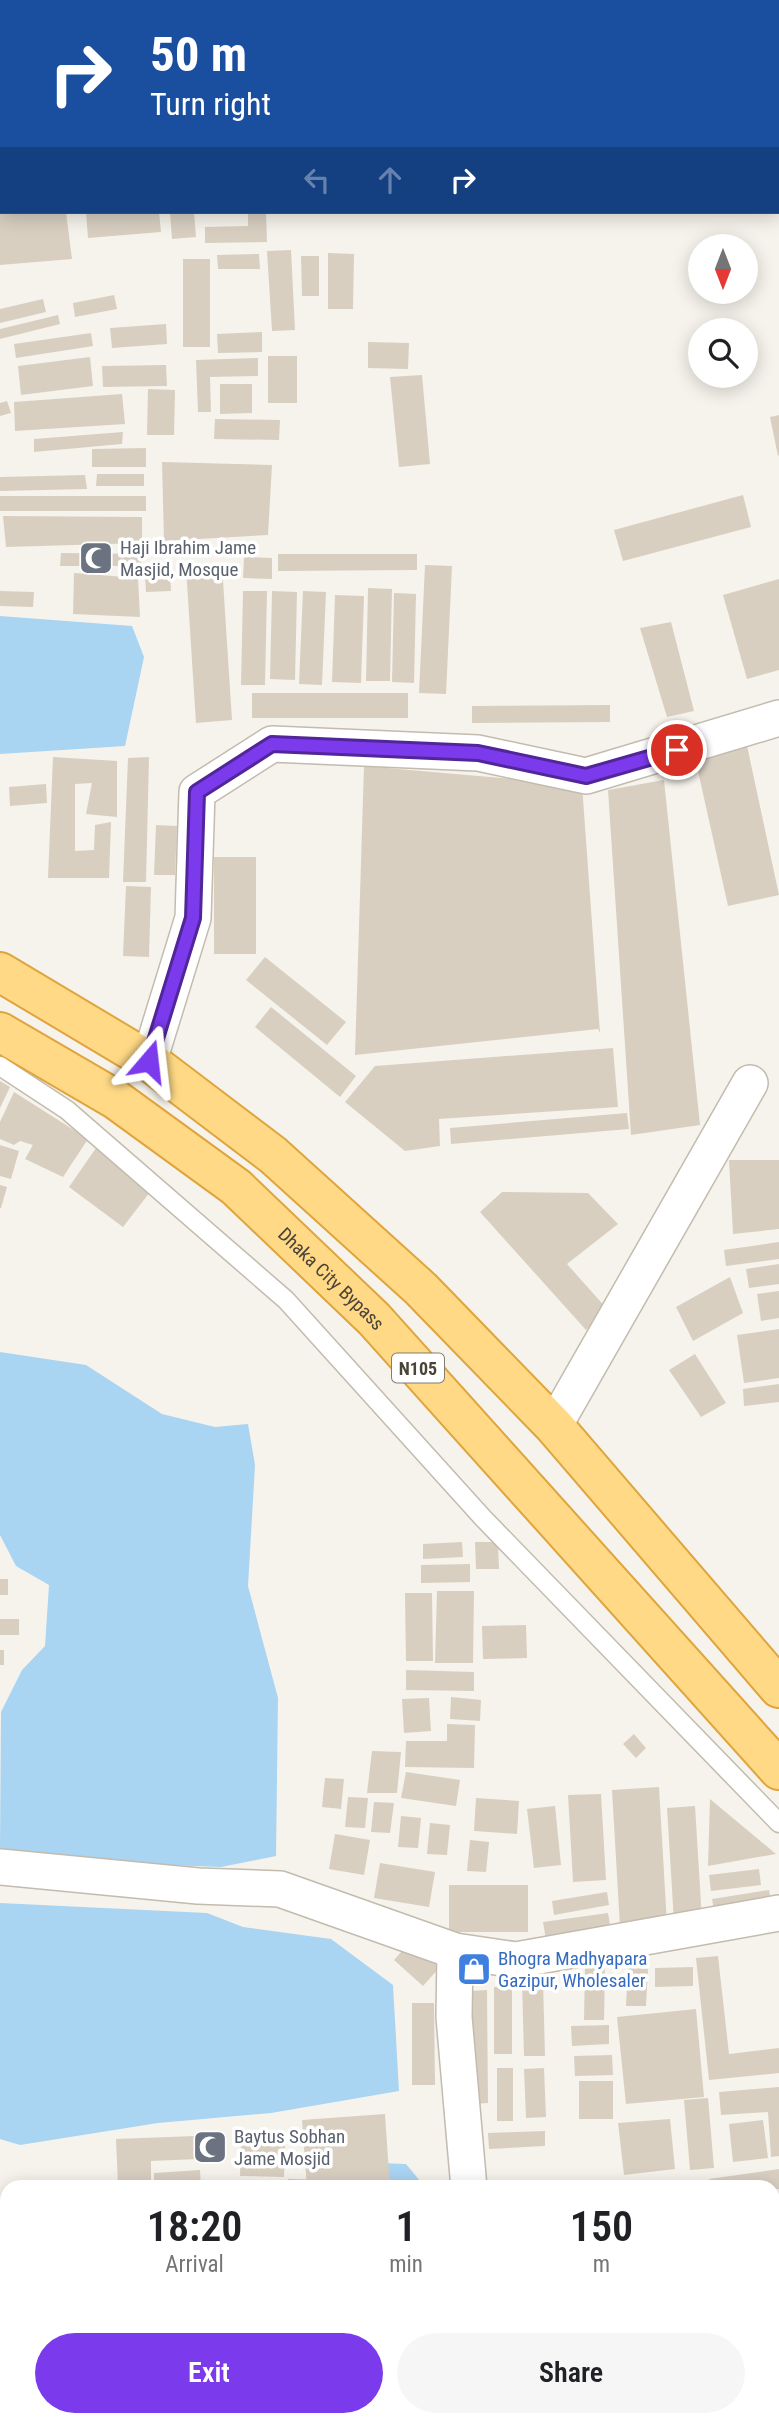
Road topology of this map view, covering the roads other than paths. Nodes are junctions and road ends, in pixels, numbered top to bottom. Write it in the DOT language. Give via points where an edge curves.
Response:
graph roads {
  1 [pos="779,718"];
  2 [pos="0,972"];
  3 [pos="0,1032"];
  4 [pos="149,1061"];
  5 [pos="0,1066"];
  6 [pos="750,1083"];
  7 [pos="554,1426"];
  8 [pos="779,1688"];
  9 [pos="779,1770"];
  10 [pos="779,1823"];
  11 [pos="0,1867"];
  12 [pos="779,1913"];
  13 [pos="455,1951"];
  14 [pos="467,2180"];
  1 -- 4 [label="street" via="586,776 478,753 272,744 197,792 193,918"];
  2 -- 4 [label="highway"];
  3 -- 9 [label="highway, Dhaka City Bypass / N105" via="116,1099 236,1187 374,1320"];
  4 -- 7 [label="highway" via="273,1155 421,1289"];
  5 -- 10 [label="lane" via="67,1110 286,1300 483,1518"];
  6 -- 7 [label="street"];
  7 -- 8 [label="highway"];
  11 -- 13 [label="street" via="280,1889"];
  12 -- 13 [label="street" via="516,1960"];
  13 -- 14 [label="street" via="454,2017"];
}
